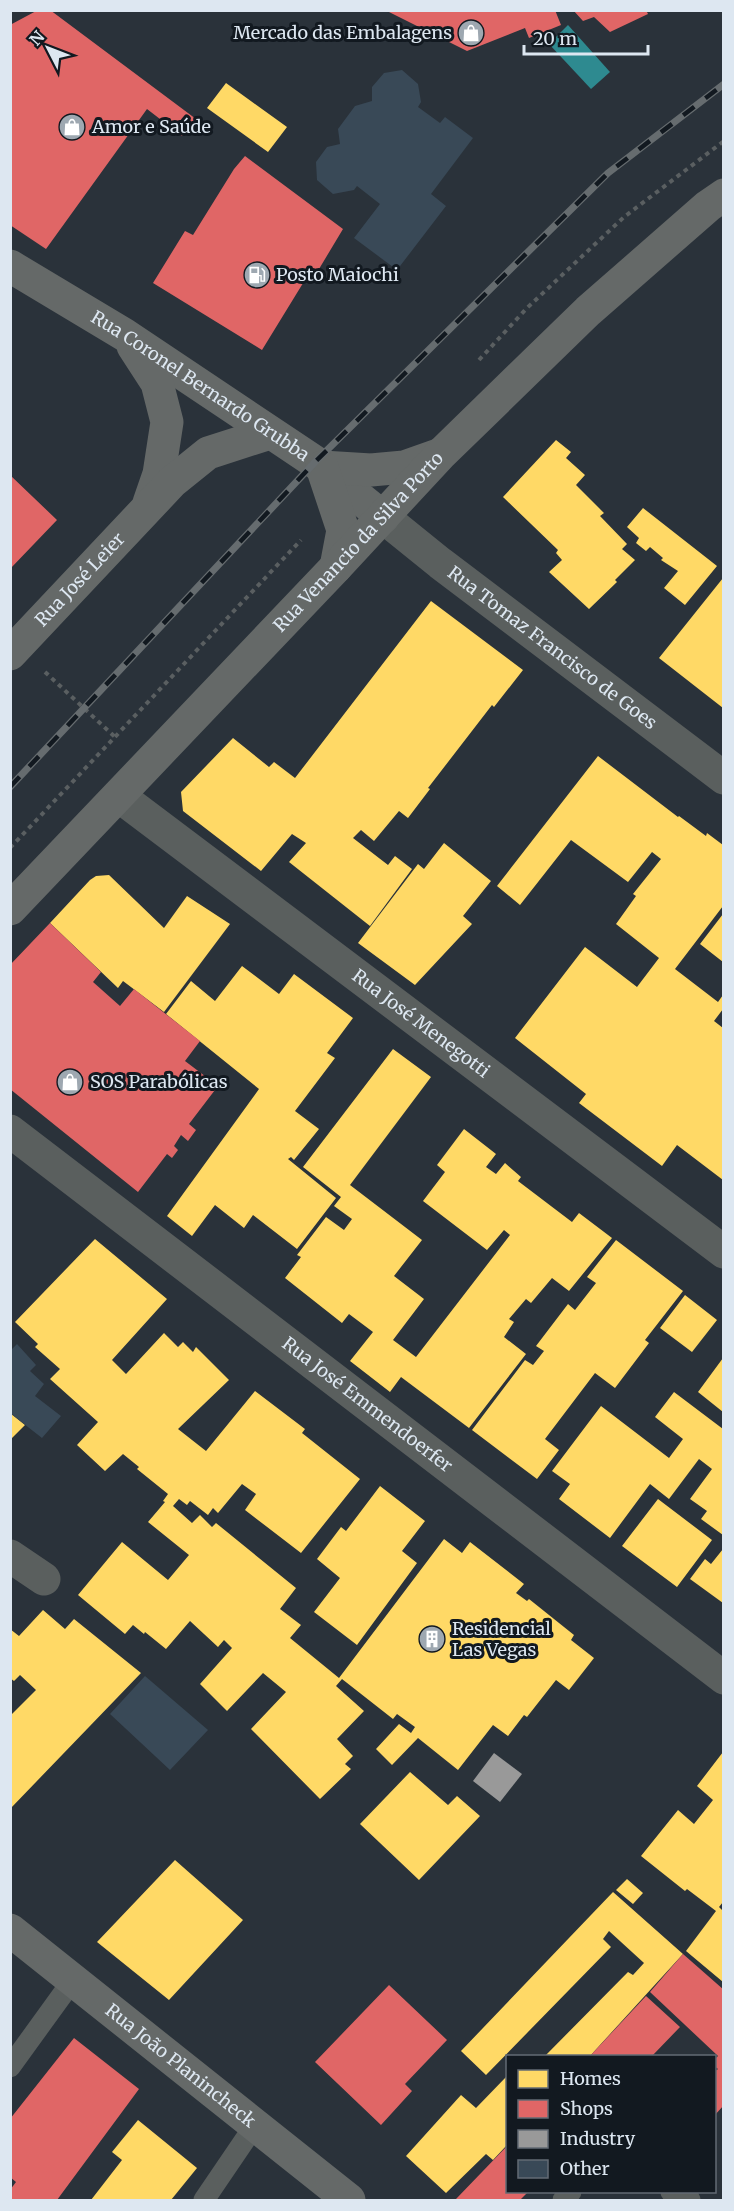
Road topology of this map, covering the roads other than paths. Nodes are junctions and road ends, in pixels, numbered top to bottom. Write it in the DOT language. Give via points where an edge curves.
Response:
graph roads {
  1 [pos="723,195"];
  2 [pos="10,266"];
  3 [pos="125,335"];
  4 [pos="270,433"];
  5 [pos="440,455"];
  6 [pos="322,467"];
  7 [pos="147,506"];
  8 [pos="383,517"];
  9 [pos="336,567"];
  10 [pos="14,650"];
  11 [pos="723,778"];
  12 [pos="119,796"];
  13 [pos="10,909"];
  14 [pos="10,1131"];
  15 [pos="723,1252"];
  16 [pos="10,1556"];
  17 [pos="44,1579"];
  18 [pos="723,1678"];
  19 [pos="10,1930"];
  20 [pos="73,1980"];
  21 [pos="10,2067"];
  22 [pos="255,2125"];
  23 [pos="673,2193"];
  24 [pos="204,2200"];
  25 [pos="349,2200"];
  26 [pos="690,2200"];
  1 -- 5 [label="street, Rua Venancio da Silva Porto" via="588,311"];
  2 -- 3 [label="street, Rua Coronel Bernardo Grubba"];
  3 -- 4 [label="street, Rua Coronel Bernardo Grubba"];
  3 -- 7 [label="street, Rua José Leier" via="157,383 167,423 159,474"];
  4 -- 6 [label="street, Rua Coronel Bernardo Grubba"];
  4 -- 7 [label="street, Rua José Leier" via="208,453"];
  5 -- 6 [label="street" via="404,467"];
  5 -- 8 [label="street, Rua Venancio da Silva Porto"];
  6 -- 8 [label="street, Rua Coronel Bernardo Grubba"];
  6 -- 9 [label="street" via="343,530"];
  7 -- 10 [label="street, Rua José Leier"];
  8 -- 9 [label="street, Rua Venancio da Silva Porto"];
  8 -- 11 [label="street, Rua Tomaz Francisco de Goes"];
  9 -- 12 [label="street, Rua Venancio da Silva Porto"];
  12 -- 13 [label="street, Rua Venancio da Silva Porto"];
  12 -- 15 [label="street, Rua José Menegotti"];
  14 -- 18 [label="street, Rua José Emmendoerfer"];
  16 -- 17 [label="street"];
  19 -- 20 [label="street, Rua João Planincheck"];
  20 -- 21 [label="lane"];
  20 -- 22 [label="street, Rua João Planincheck"];
  22 -- 24 [label="lane"];
  22 -- 25 [label="street, Rua João Planincheck"];
  23 -- 26 [label="lane"];
}
